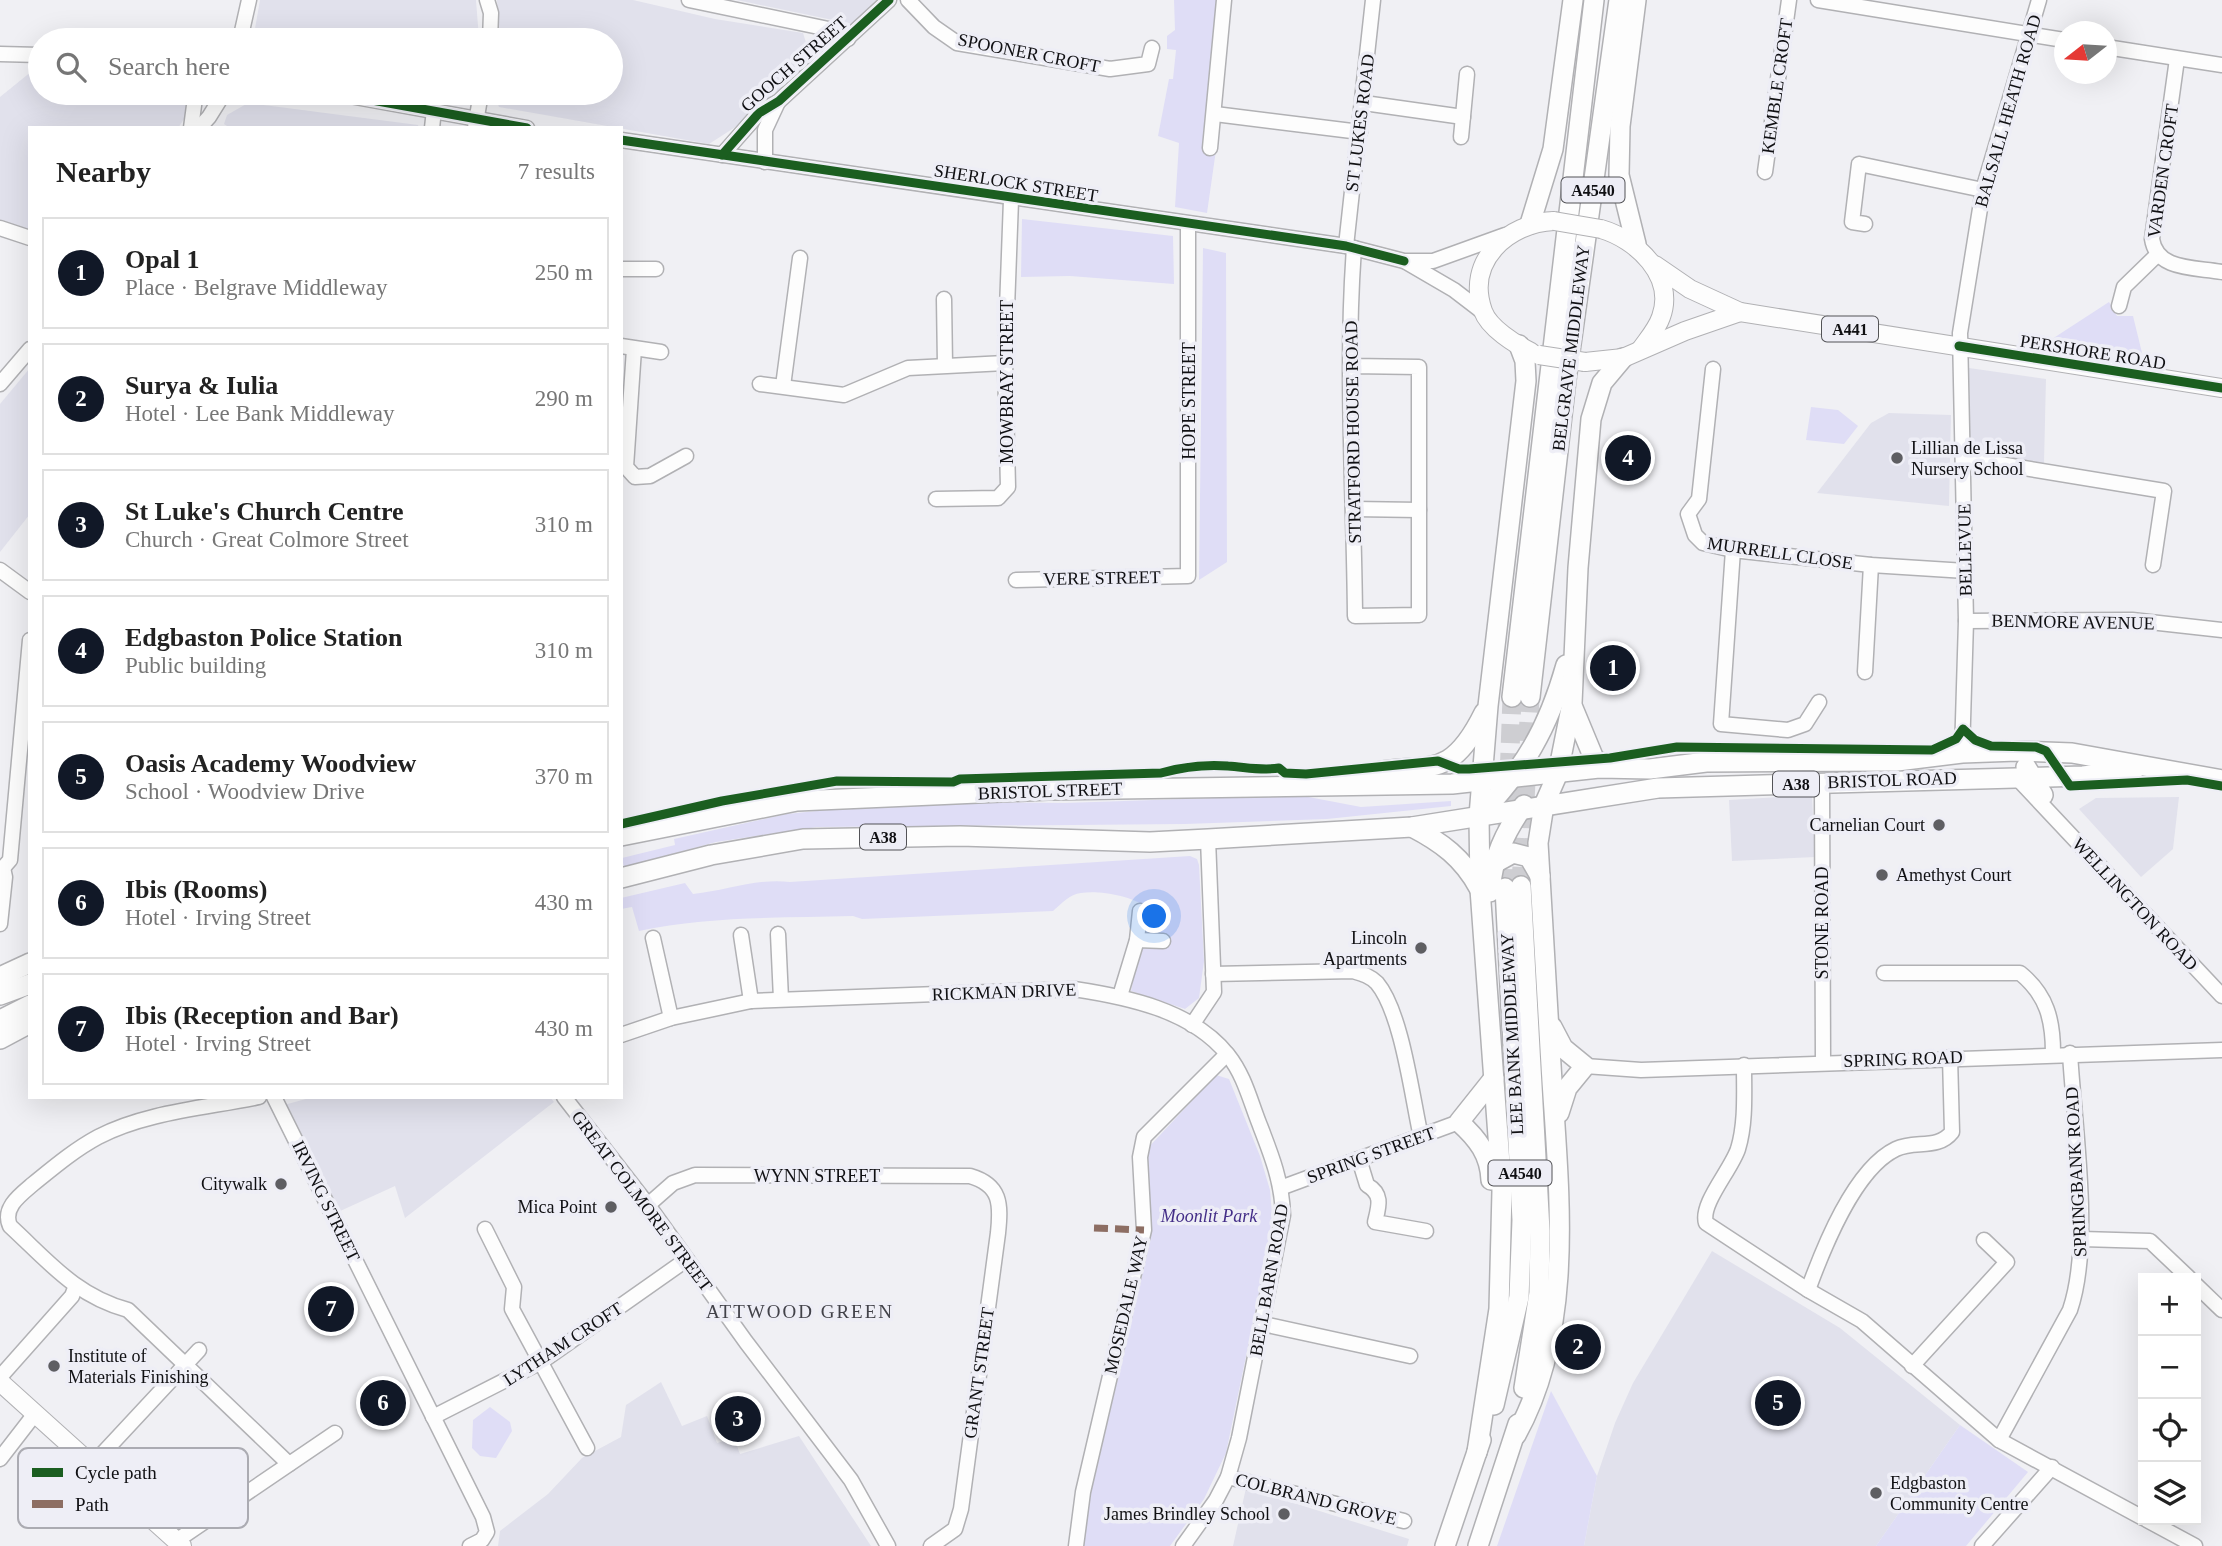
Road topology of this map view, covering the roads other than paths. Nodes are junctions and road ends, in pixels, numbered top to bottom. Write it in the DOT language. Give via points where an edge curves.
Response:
graph roads {
  1 [pos="249,0"];
  2 [pos="487,0"];
  3 [pos="689,0"];
  4 [pos="889,0"];
  5 [pos="908,0"];
  6 [pos="1224,0"];
  7 [pos="1373,0"];
  8 [pos="1573,0"];
  9 [pos="1594,0"];
  10 [pos="1619,0"];
  11 [pos="1636,0"];
  12 [pos="1790,0"];
  13 [pos="1818,0"];
  14 [pos="2039,0"];
  15 [pos="243,28"];
  16 [pos="490,28"];
  17 [pos="2031,34"];
  18 [pos="2054,38"];
  19 [pos="848,39"];
  20 [pos="28,46"];
  21 [pos="1152,47"];
  22 [pos="2117,49"];
  23 [pos="5,54"];
  24 [pos="28,56"];
  25 [pos="2177,59"];
  26 [pos="2222,65"];
  27 [pos="1467,74"];
  28 [pos="779,101"];
  29 [pos="1364,103"];
  30 [pos="194,105"];
  31 [pos="216,105"];
  32 [pos="405,105"];
  33 [pos="479,105"];
  34 [pos="435,110"];
  35 [pos="1214,114"];
  36 [pos="1463,117"];
  37 [pos="476,123"];
  38 [pos="191,126"];
  39 [pos="201,126"];
  40 [pos="432,126"];
  41 [pos="508,126"];
  42 [pos="1360,132"];
  43 [pos="1461,137"];
  44 [pos="623,140"];
  45 [pos="1210,148"];
  46 [pos="722,155"];
  47 [pos="765,162"];
  48 [pos="1765,172"];
  49 [pos="1983,190"];
  50 [pos="1011,200"];
  51 [pos="1530,224"];
  52 [pos="1864,224"];
  53 [pos="1188,226"];
  54 [pos="0,228"];
  55 [pos="1505,235"];
  56 [pos="28,237"];
  57 [pos="1636,244"];
  58 [pos="1350,247"];
  59 [pos="2157,255"];
  60 [pos="800,258"];
  61 [pos="1404,261"];
  62 [pos="1655,265"];
  63 [pos="623,269"];
  64 [pos="656,270"];
  65 [pos="2222,272"];
  66 [pos="944,299"];
  67 [pos="2119,306"];
  68 [pos="1740,312"];
  69 [pos="1483,313"];
  70 [pos="1519,345"];
  71 [pos="1959,346"];
  72 [pos="628,347"];
  73 [pos="1641,349"];
  74 [pos="661,352"];
  75 [pos="28,355"];
  76 [pos="1623,358"];
  77 [pos="1005,363"];
  78 [pos="944,365"];
  79 [pos="1352,366"];
  80 [pos="1713,369"];
  81 [pos="0,384"];
  82 [pos="760,384"];
  83 [pos="783,386"];
  84 [pos="2222,388"];
  85 [pos="686,456"];
  86 [pos="1963,458"];
  87 [pos="936,499"];
  88 [pos="1354,509"];
  89 [pos="1419,510"];
  90 [pos="1733,550"];
  91 [pos="1871,565"];
  92 [pos="2153,565"];
  93 [pos="0,570"];
  94 [pos="1966,571"];
  95 [pos="1188,576"];
  96 [pos="1016,580"];
  97 [pos="28,591"];
  98 [pos="1966,621"];
  99 [pos="2222,630"];
  100 [pos="1575,636"];
  101 [pos="28,662"];
  102 [pos="1865,672"];
  103 [pos="1819,702"];
  104 [pos="1572,704"];
  105 [pos="1488,706"];
  106 [pos="2017,751"];
  107 [pos="1962,753"];
  108 [pos="2156,768"];
  109 [pos="1650,769"];
  110 [pos="1558,773"];
  111 [pos="2032,777"];
  112 [pos="2222,780"];
  113 [pos="1482,781"];
  114 [pos="1822,783"];
  115 [pos="1509,784"];
  116 [pos="1331,787"];
  117 [pos="1531,804"];
  118 [pos="2046,804"];
  119 [pos="1479,816"];
  120 [pos="1412,827"];
  121 [pos="623,836"];
  122 [pos="1208,839"];
  123 [pos="1493,864"];
  124 [pos="1,867"];
  125 [pos="1540,876"];
  126 [pos="623,877"];
  127 [pos="1480,889"];
  128 [pos="1140,911"];
  129 [pos="0,924"];
  130 [pos="778,933"];
  131 [pos="741,935"];
  132 [pos="653,938"];
  133 [pos="1137,940"];
  134 [pos="1163,941"];
  135 [pos="1486,956"];
  136 [pos="28,963"];
  137 [pos="1884,973"];
  138 [pos="1213,974"];
  139 [pos="0,977"];
  140 [pos="28,985"];
  141 [pos="0,995"];
  142 [pos="1120,996"];
  143 [pos="2222,996"];
  144 [pos="781,999"];
  145 [pos="751,1001"];
  146 [pos="28,1006"];
  147 [pos="671,1018"];
  148 [pos="0,1020"];
  149 [pos="1548,1020"];
  150 [pos="28,1024"];
  151 [pos="1192,1025"];
  152 [pos="623,1034"];
  153 [pos="0,1039"];
  154 [pos="2222,1050"];
  155 [pos="2053,1053"];
  156 [pos="2070,1053"];
  157 [pos="1227,1054"];
  158 [pos="1950,1057"];
  159 [pos="1823,1062"];
  160 [pos="1744,1065"];
  161 [pos="1585,1066"];
  162 [pos="1494,1079"];
  163 [pos="249,1099"];
  164 [pos="275,1099"];
  165 [pos="566,1099"];
  166 [pos="1459,1122"];
  167 [pos="1555,1126"];
  168 [pos="1421,1136"];
  169 [pos="1359,1159"];
  170 [pos="1283,1186"];
  171 [pos="993,1188"];
  172 [pos="648,1205"];
  173 [pos="485,1229"];
  174 [pos="1426,1231"];
  175 [pos="2082,1239"];
  176 [pos="1984,1240"];
  177 [pos="686,1260"];
  178 [pos="2184,1273"];
  179 [pos="75,1288"];
  180 [pos="2201,1289"];
  181 [pos="1808,1290"];
  182 [pos="1499,1309"];
  183 [pos="2222,1310"];
  184 [pos="1263,1324"];
  185 [pos="199,1350"];
  186 [pos="1410,1356"];
  187 [pos="541,1362"];
  188 [pos="184,1366"];
  189 [pos="1912,1366"];
  190 [pos="0,1380"];
  191 [pos="34,1415"];
  192 [pos="433,1416"];
  193 [pos="335,1433"];
  194 [pos="1516,1435"];
  195 [pos="1999,1440"];
  196 [pos="71,1448"];
  197 [pos="108,1448"];
  198 [pos="587,1448"];
  199 [pos="1477,1452"];
  200 [pos="0,1459"];
  201 [pos="289,1464"];
  202 [pos="2052,1467"];
  203 [pos="1228,1477"];
  204 [pos="248,1494"];
  205 [pos="2138,1515"];
  206 [pos="1404,1521"];
  207 [pos="2156,1525"];
  208 [pos="161,1528"];
  209 [pos="201,1528"];
  210 [pos="179,1544"];
  211 [pos="470,1546"];
  212 [pos="888,1546"];
  213 [pos="931,1546"];
  214 [pos="1076,1546"];
  215 [pos="1183,1546"];
  216 [pos="1445,1546"];
  217 [pos="1478,1546"];
  218 [pos="1982,1546"];
  219 [pos="2195,1546"];
  1 -- 15 [label="street"];
  2 -- 16 [label="street"];
  3 -- 19 [label="street" via="838,31"];
  4 -- 19 [label="street, GOOCH STREET"];
  5 -- 21 [label="street, SPOONER CROFT" via="957,43 1110,69 1148,64"];
  6 -- 35 [label="street"];
  7 -- 29 [label="street, ST LUKES ROAD"];
  8 -- 51 [label="highway" via="1553,149"];
  9 -- 10 [label="highway, BELGRAVE MIDDLEWAY / A4540" via="1521,697"];
  11 -- 57 [label="highway" via="1620,126 1619,175"];
  12 -- 48 [label="street, KEMBLE CROFT"];
  13 -- 17 [label="street"];
  14 -- 17 [label="street, BALSALL HEATH ROAD"];
  17 -- 18 [label="street"];
  17 -- 49 [label="street, BALSALL HEATH ROAD"];
  19 -- 28 [label="street, GOOCH STREET"];
  20 -- 23 [label="street" via="15,47"];
  22 -- 25 [label="street"];
  23 -- 24 [label="street"];
  25 -- 26 [label="street"];
  25 -- 59 [label="street, VARDEN CROFT" via="2152,239"];
  27 -- 36 [label="street"];
  28 -- 46 [label="street, GOOCH STREET" via="760,113"];
  28 -- 47 [label="street, GOOCH STREET" via="765,130"];
  29 -- 36 [label="street"];
  29 -- 42 [label="street, ST LUKES ROAD"];
  30 -- 38 [label="street"];
  31 -- 39 [label="street"];
  32 -- 34 [label="street"];
  33 -- 37 [label="street"];
  34 -- 37 [label="street"];
  34 -- 40 [label="street"];
  35 -- 42 [label="street"];
  35 -- 45 [label="street"];
  36 -- 43 [label="street"];
  37 -- 41 [label="street"];
  42 -- 58 [label="street, ST LUKES ROAD"];
  44 -- 46 [label="street, SHERLOCK STREET"];
  46 -- 47 [label="street, SHERLOCK STREET"];
  47 -- 50 [label="street, SHERLOCK STREET"];
  49 -- 52 [label="street" via="1859,164 1852,222"];
  49 -- 71 [label="street, BALSALL HEATH ROAD"];
  50 -- 53 [label="street, SHERLOCK STREET"];
  50 -- 77 [label="street, MOWBRAY STREET"];
  51 -- 55 [label="main road"];
  51 -- 57 [label="main road, bridge" via="1553,221 1601,229"];
  53 -- 58 [label="street, SHERLOCK STREET"];
  53 -- 95 [label="street, HOPE STREET"];
  54 -- 56 [label="street"];
  55 -- 61 [label="street, SHERLOCK STREET" via="1445,258"];
  55 -- 69 [label="main road" via="1482,268 1479,295"];
  57 -- 62 [label="main road"];
  58 -- 61 [label="street, SHERLOCK STREET"];
  58 -- 79 [label="street, STRATFORD HOUSE ROAD"];
  59 -- 65 [label="street, VARDEN CROFT" via="2170,263"];
  59 -- 67 [label="street" via="2124,287"];
  60 -- 83 [label="street"];
  61 -- 69 [label="street, SHERLOCK STREET"];
  62 -- 68 [label="main road, PERSHORE ROAD / A441" via="1690,289"];
  62 -- 73 [label="main road" via="1662,316"];
  63 -- 64 [label="street"];
  66 -- 78 [label="street"];
  68 -- 71 [label="main road, PERSHORE ROAD / A441"];
  68 -- 73 [label="main road, PERSHORE ROAD / A441"];
  69 -- 70 [label="main road"];
  70 -- 76 [label="main road, bridge" via="1539,355 1586,362"];
  70 -- 105 [label="highway" via="1526,381"];
  71 -- 84 [label="main road, PERSHORE ROAD / A441"];
  71 -- 86 [label="street, BELLEVUE"];
  72 -- 74 [label="street"];
  72 -- 85 [label="street" via="626,467 635,477 643,477"];
  73 -- 76 [label="main road"];
  75 -- 81 [label="street"];
  76 -- 100 [label="highway" via="1602,383 1591,419"];
  77 -- 78 [label="street"];
  77 -- 87 [label="street, MOWBRAY STREET" via="1008,487 998,498"];
  78 -- 83 [label="street" via="908,368 844,396"];
  79 -- 88 [label="street, STRATFORD HOUSE ROAD"];
  79 -- 89 [label="street" via="1419,367"];
  80 -- 90 [label="street, MURRELL CLOSE" via="1699,499 1688,514 1703,543"];
  82 -- 83 [label="street"];
  86 -- 92 [label="street" via="2164,491"];
  86 -- 94 [label="street, BELLEVUE"];
  88 -- 89 [label="street"];
  88 -- 89 [label="street, STRATFORD HOUSE ROAD" via="1355,617 1419,615"];
  90 -- 91 [label="street, MURRELL CLOSE"];
  90 -- 103 [label="street" via="1721,724 1788,730 1805,724"];
  91 -- 94 [label="street, MURRELL CLOSE"];
  91 -- 102 [label="street, MURRELL CLOSE"];
  93 -- 97 [label="street"];
  94 -- 98 [label="street, BELLEVUE"];
  95 -- 96 [label="street, VERE STREET"];
  98 -- 99 [label="street, BENMORE AVENUE" via="2132,620"];
  98 -- 107 [label="street, BELLEVUE"];
  100 -- 104 [label="highway"];
  100 -- 115 [label="highway" via="1553,710"];
  101 -- 124 [label="street" via="10,860"];
  104 -- 109 [label="highway" via="1597,763"];
  104 -- 110 [label="highway"];
  105 -- 113 [label="highway"];
  105 -- 116 [label="highway" via="1464,748 1451,761 1369,774"];
  106 -- 107 [label="highway, BRISTOL ROAD / A38"];
  106 -- 108 [label="highway, BRISTOL ROAD / A38" via="2066,752"];
  106 -- 111 [label="highway"];
  107 -- 109 [label="highway, BRISTOL ROAD / A38" via="1897,761 1706,762"];
  108 -- 111 [label="highway, BRISTOL ROAD / A38"];
  108 -- 112 [label="highway, BRISTOL ROAD / A38"];
  109 -- 110 [label="highway, BRISTOL ROAD / A38"];
  110 -- 115 [label="highway, A38"];
  110 -- 117 [label="highway"];
  111 -- 114 [label="highway, BRISTOL ROAD / A38"];
  111 -- 118 [label="highway"];
  113 -- 115 [label="highway, A38"];
  113 -- 116 [label="highway, BRISTOL STREET / A38"];
  113 -- 119 [label="highway"];
  114 -- 117 [label="highway, BRISTOL ROAD / A38" via="1658,788"];
  114 -- 159 [label="street, STONE ROAD"];
  115 -- 117 [label="highway"];
  115 -- 119 [label="highway"];
  116 -- 121 [label="highway, BRISTOL STREET / A38" via="1061,790 797,801"];
  117 -- 119 [label="highway, A38"];
  117 -- 123 [label="highway" via="1504,836"];
  117 -- 125 [label="highway"];
  118 -- 143 [label="street, WELLINGTON ROAD"];
  119 -- 120 [label="highway, A38"];
  119 -- 127 [label="highway"];
  120 -- 122 [label="highway, A38"];
  120 -- 127 [label="highway" via="1436,838 1468,868"];
  122 -- 126 [label="highway, A38" via="803,839 711,855"];
  122 -- 138 [label="street"];
  123 -- 125 [label="highway" via="1513,853 1529,857"];
  123 -- 135 [label="highway"];
  124 -- 129 [label="street"];
  125 -- 149 [label="highway"];
  127 -- 135 [label="highway"];
  128 -- 133 [label="street"];
  130 -- 144 [label="street"];
  131 -- 145 [label="street"];
  132 -- 147 [label="street"];
  133 -- 134 [label="street"];
  133 -- 142 [label="street"];
  135 -- 162 [label="highway"];
  136 -- 139 [label="highway"];
  137 -- 155 [label="street" via="2020,973 2047,1004"];
  138 -- 151 [label="street" via="1214,992"];
  138 -- 168 [label="street" via="1353,971 1370,976 1387,996 1395,1021"];
  140 -- 141 [label="highway"];
  142 -- 144 [label="street, RICKMAN DRIVE" via="1074,989"];
  142 -- 151 [label="street, RICKMAN DRIVE"];
  144 -- 145 [label="street, RICKMAN DRIVE"];
  145 -- 147 [label="street, RICKMAN DRIVE"];
  146 -- 148 [label="highway"];
  147 -- 152 [label="street, RICKMAN DRIVE"];
  149 -- 161 [label="highway" via="1563,1048"];
  149 -- 167 [label="highway"];
  150 -- 153 [label="highway"];
  151 -- 157 [label="street, BELL BARN ROAD"];
  154 -- 156 [label="street, SPRING ROAD"];
  155 -- 156 [label="street, SPRING ROAD"];
  155 -- 158 [label="street, SPRING ROAD"];
  156 -- 175 [label="street, SPRINGBANK ROAD"];
  157 -- 170 [label="street, BELL BARN ROAD" via="1244,1083"];
  157 -- 214 [label="street, MOSEDALE WAY" via="1144,1137 1140,1157 1144,1230 1083,1492"];
  158 -- 159 [label="street, SPRING ROAD"];
  158 -- 181 [label="street" via="1952,1132 1937,1143 1892,1150 1858,1185 1827,1240"];
  159 -- 160 [label="street, SPRING ROAD"];
  160 -- 161 [label="street, SPRING ROAD" via="1641,1070"];
  160 -- 181 [label="street" via="1738,1147 1704,1209 1706,1223"];
  161 -- 167 [label="highway" via="1567,1088"];
  162 -- 166 [label="highway"];
  162 -- 182 [label="highway" via="1502,1191"];
  163 -- 179 [label="street" via="139,1121 100,1136 50,1170 8,1209 10,1226"];
  164 -- 192 [label="street, IRVING STREET"];
  165 -- 172 [label="street, GREAT COLMORE STREET"];
  166 -- 168 [label="street, SPRING STREET"];
  166 -- 182 [label="highway" via="1490,1160"];
  167 -- 194 [label="highway" via="1559,1283 1548,1345 1528,1414"];
  168 -- 169 [label="street, SPRING STREET"];
  169 -- 170 [label="street, SPRING STREET"];
  169 -- 174 [label="street" via="1367,1185 1380,1200 1375,1222"];
  170 -- 184 [label="street, BELL BARN ROAD" via="1283,1215"];
  171 -- 172 [label="street, WYNN STREET" via="970,1176 695,1175 673,1183"];
  171 -- 213 [label="street, GRANT STREET" via="1001,1204 961,1509 956,1529"];
  172 -- 177 [label="street, GREAT COLMORE STREET"];
  173 -- 187 [label="street" via="514,1287 512,1309"];
  175 -- 178 [label="street" via="2150,1241"];
  175 -- 195 [label="street, SPRINGBANK ROAD" via="2078,1287 2070,1310"];
  176 -- 189 [label="street" via="2007,1262"];
  177 -- 187 [label="street, LYTHAM CROFT"];
  177 -- 212 [label="street, GREAT COLMORE STREET" via="850,1480"];
  179 -- 188 [label="street" via="117,1301 153,1331"];
  179 -- 190 [label="street"];
  180 -- 183 [label="street"];
  181 -- 189 [label="street" via="1862,1321"];
  182 -- 199 [label="highway"];
  184 -- 186 [label="street"];
  184 -- 203 [label="street, BELL BARN ROAD"];
  185 -- 188 [label="street"];
  187 -- 192 [label="street, LYTHAM CROFT"];
  187 -- 198 [label="street"];
  188 -- 197 [label="street"];
  188 -- 201 [label="street"];
  189 -- 195 [label="street"];
  190 -- 191 [label="main road"];
  191 -- 196 [label="main road"];
  191 -- 200 [label="street"];
  192 -- 211 [label="street, IRVING STREET" via="483,1517 487,1532"];
  193 -- 201 [label="street"];
  194 -- 199 [label="highway, LEE BANK MIDDLEWAY / A4540" via="1539,1293 1540,1231 1513,887 1522,1220 1519,1297 1501,1387"];
  194 -- 217 [label="highway, LEE BANK MIDDLEWAY / A4540"];
  195 -- 202 [label="street"];
  199 -- 216 [label="highway, LEE BANK MIDDLEWAY / A4540"];
  201 -- 204 [label="street"];
  202 -- 205 [label="street"];
  202 -- 218 [label="street"];
  203 -- 206 [label="street, COLBRAND GROVE"];
  203 -- 215 [label="street, BELL BARN ROAD"];
  207 -- 219 [label="street"];
  208 -- 210 [label="main road"];
  209 -- 210 [label="street"];
}
